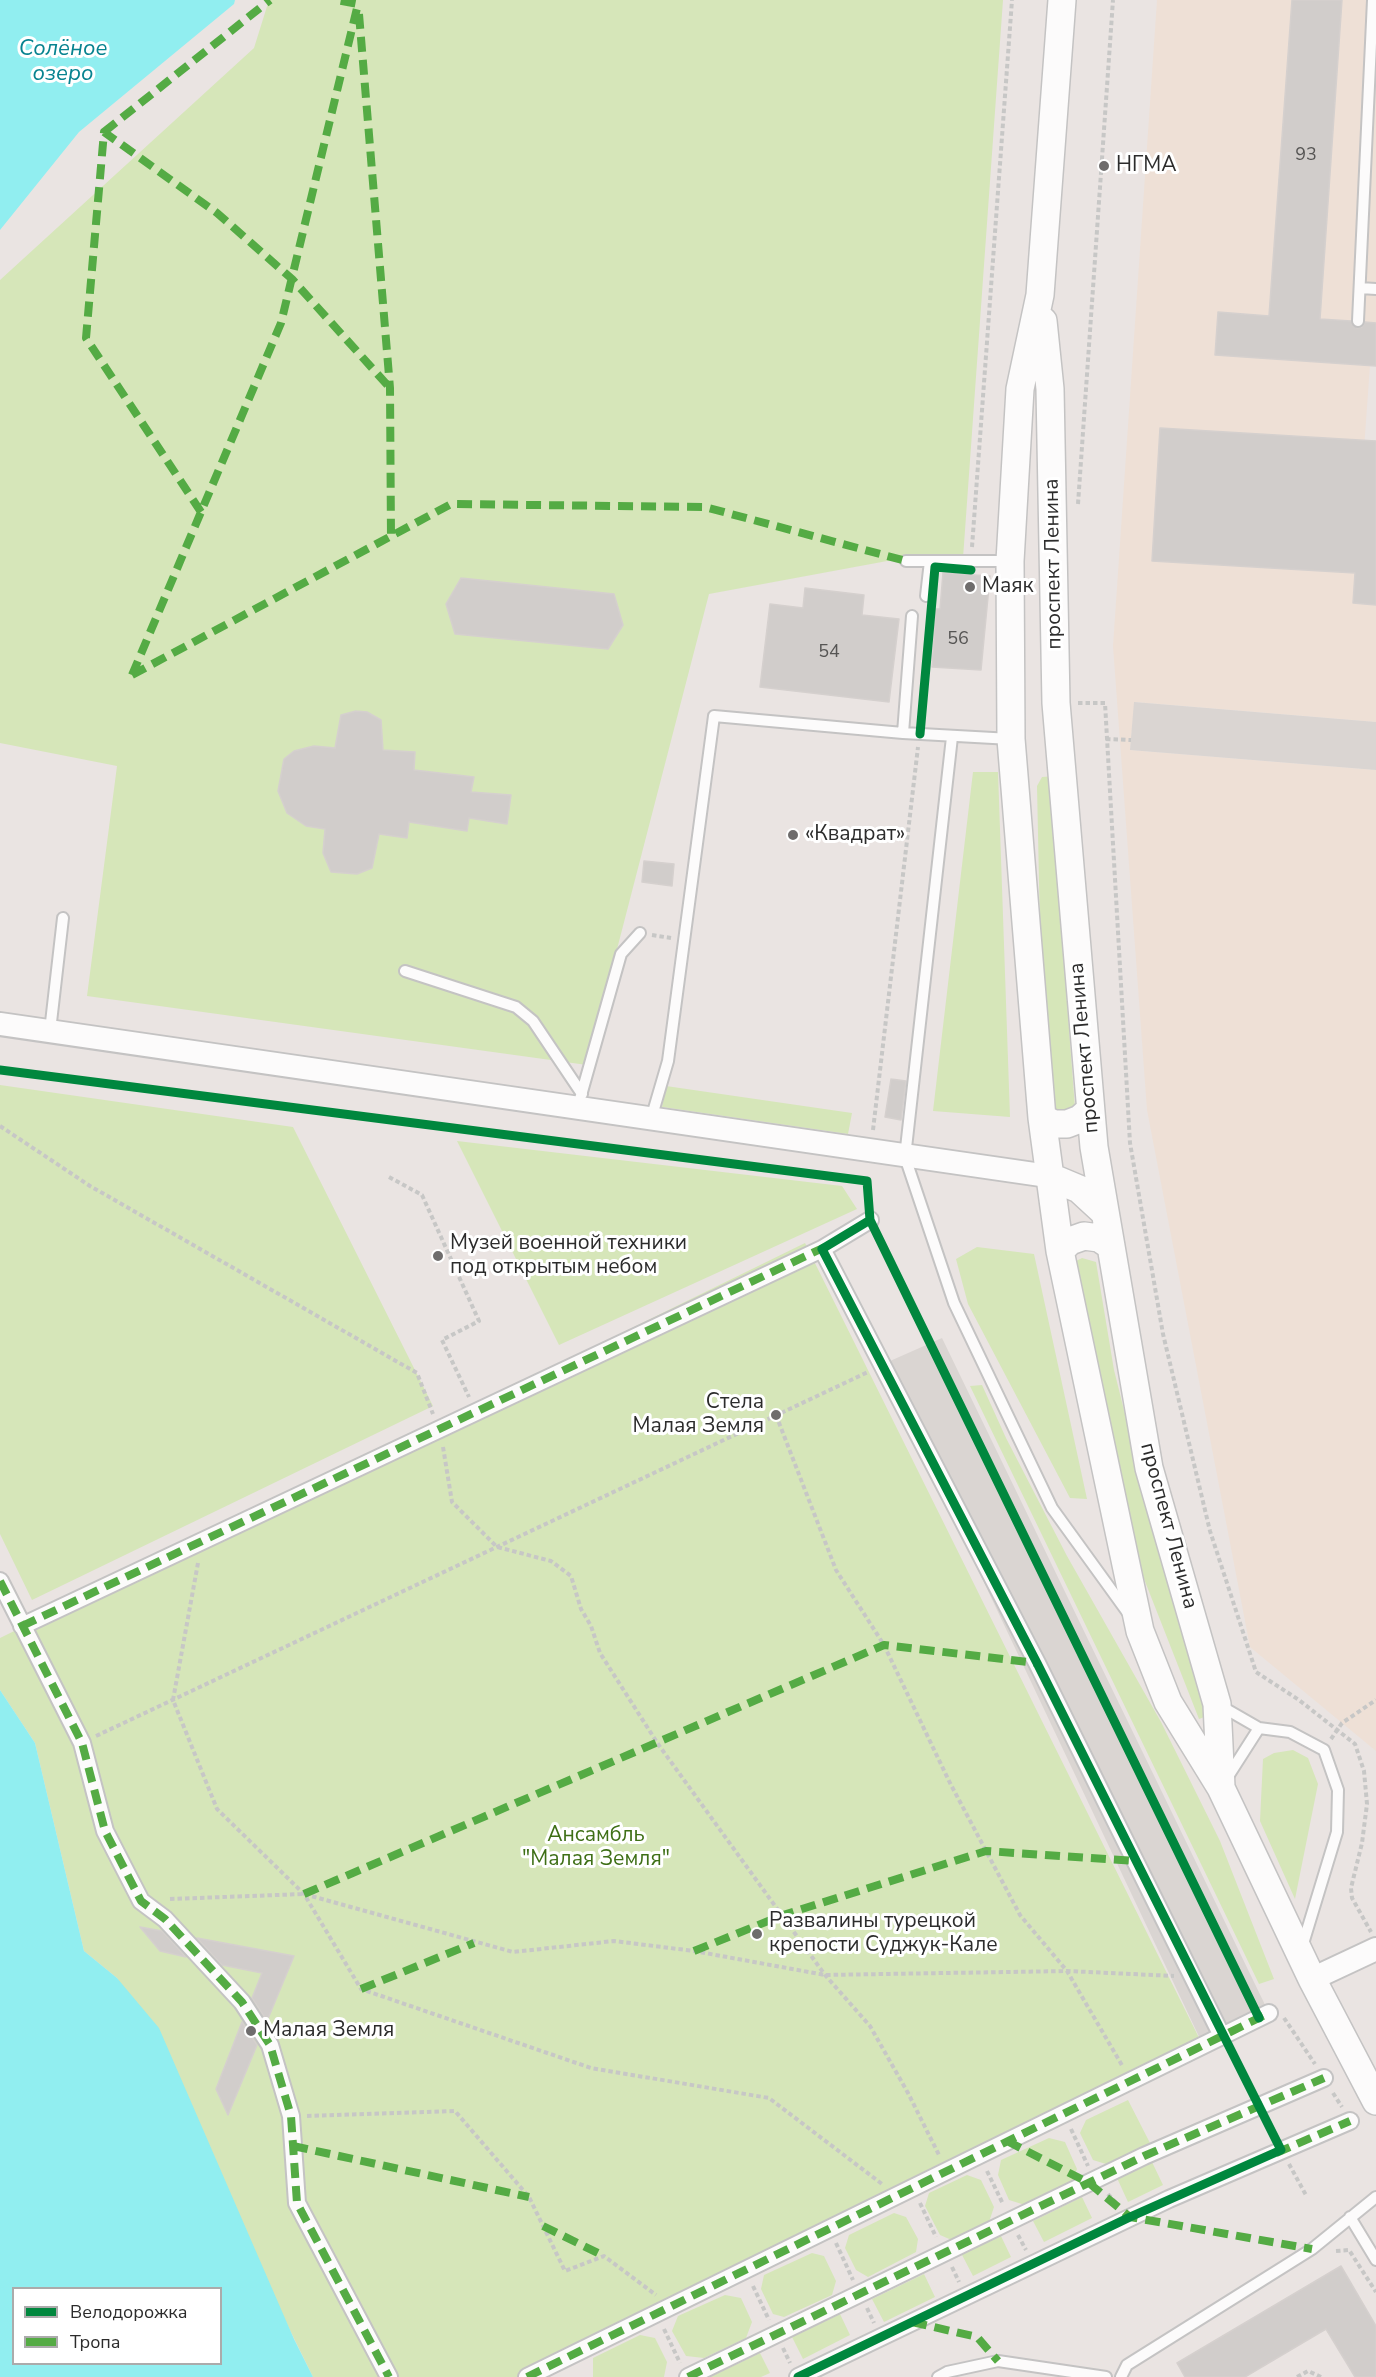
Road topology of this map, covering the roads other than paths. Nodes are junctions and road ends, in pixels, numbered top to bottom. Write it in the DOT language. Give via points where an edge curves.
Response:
graph roads {
  1 [pos="1062,0"];
  2 [pos="1373,0"];
  3 [pos="1360,288"];
  4 [pos="1376,289"];
  5 [pos="1040,296"];
  6 [pos="1358,321"];
  7 [pos="906,561"];
  8 [pos="930,561"];
  9 [pos="1010,561"];
  10 [pos="926,596"];
  11 [pos="912,616"];
  12 [pos="903,733"];
  13 [pos="952,737"];
  14 [pos="1011,739"];
  15 [pos="63,918"];
  16 [pos="640,933"];
  17 [pos="405,972"];
  18 [pos="0,1024"];
  19 [pos="50,1031"];
  20 [pos="579,1101"];
  21 [pos="1090,1110"];
  22 [pos="1042,1118"];
  23 [pos="651,1119"];
  24 [pos="1094,1147"];
  25 [pos="905,1157"];
  26 [pos="1048,1176"];
  27 [pos="1104,1212"];
  28 [pos="870,1220"];
  29 [pos="1111,1246"];
  30 [pos="822,1249"];
  31 [pos="1059,1251"];
  32 [pos="0,1581"];
  33 [pos="22,1626"];
  34 [pos="1140,1630"];
  35 [pos="1217,1704"];
  36 [pos="1259,1728"];
  37 [pos="1221,1788"];
  38 [pos="1376,1949"];
  39 [pos="1301,1953"];
  40 [pos="1312,1979"];
  41 [pos="1264,2016"];
  42 [pos="1222,2036"];
  43 [pos="1324,2078"];
  44 [pos="1376,2101"];
  45 [pos="1350,2121"];
  46 [pos="1376,2197"];
  47 [pos="1350,2217"];
  48 [pos="1376,2260"];
  49 [pos="685,2372"];
  50 [pos="389,2377"];
  51 [pos="527,2377"];
  52 [pos="798,2377"];
  53 [pos="938,2377"];
  54 [pos="1106,2377"];
  55 [pos="1121,2377"];
  1 -- 5 [label="street, проспект Ленина"];
  2 -- 3 [label="lane"];
  3 -- 4 [label="lane"];
  3 -- 6 [label="lane"];
  5 -- 9 [label="street, проспект Ленина" via="1020,389"];
  5 -- 21 [label="street, проспект Ленина" via="1050,389 1056,703"];
  7 -- 8 [label="lane"];
  8 -- 9 [label="lane"];
  8 -- 10 [label="lane"];
  9 -- 14 [label="street, проспект Ленина"];
  11 -- 12 [label="lane"];
  12 -- 13 [label="lane"];
  12 -- 23 [label="lane" via="714,716 668,1061"];
  13 -- 14 [label="lane"];
  13 -- 25 [label="lane"];
  14 -- 22 [label="street, проспект Ленина"];
  15 -- 19 [label="lane"];
  16 -- 20 [label="lane" via="621,954"];
  17 -- 20 [label="lane" via="516,1007 533,1021"];
  18 -- 19 [label="street"];
  19 -- 20 [label="street"];
  20 -- 23 [label="street"];
  21 -- 22 [label="street" via="1067,1124 1054,1124"];
  21 -- 24 [label="street, проспект Ленина"];
  22 -- 26 [label="street, проспект Ленина"];
  23 -- 25 [label="street"];
  24 -- 26 [label="street" via="1077,1170 1063,1176"];
  24 -- 27 [label="street, проспект Ленина"];
  25 -- 26 [label="street"];
  25 -- 34 [label="lane, проспект Ленина" via="954,1303 1052,1508"];
  26 -- 27 [label="street" via="1079,1189"];
  26 -- 31 [label="street, проспект Ленина"];
  27 -- 29 [label="street, проспект Ленина"];
  28 -- 30 [label="street"];
  29 -- 31 [label="street" via="1099,1238 1084,1236"];
  29 -- 35 [label="street, проспект Ленина" via="1149,1468"];
  30 -- 33 [label="street"];
  30 -- 42 [label="street" via="1037,1663"];
  31 -- 34 [label="street, проспект Ленина"];
  32 -- 33 [label="street"];
  33 -- 50 [label="street" via="82,1743 105,1831 141,1901 165,1919 242,2002 270,2045 291,2116 297,2203"];
  34 -- 37 [label="street, проспект Ленина" via="1168,1702"];
  35 -- 36 [label="lane"];
  35 -- 37 [label="street, проспект Ленина"];
  36 -- 37 [label="lane"];
  36 -- 39 [label="lane" via="1290,1732 1324,1750 1338,1790 1337,1832"];
  37 -- 39 [label="street, проспект Ленина"];
  38 -- 40 [label="street"];
  39 -- 40 [label="street, проспект Ленина"];
  40 -- 44 [label="street, проспект Ленина"];
  41 -- 42 [label="street"];
  42 -- 51 [label="street"];
  43 -- 49 [label="street" via="1134,2161"];
  45 -- 52 [label="street" via="1139,2213"];
  46 -- 47 [label="lane"];
  47 -- 48 [label="lane"];
  47 -- 55 [label="lane" via="1312,2248 1127,2366"];
  53 -- 54 [label="lane" via="998,2361"];
}
